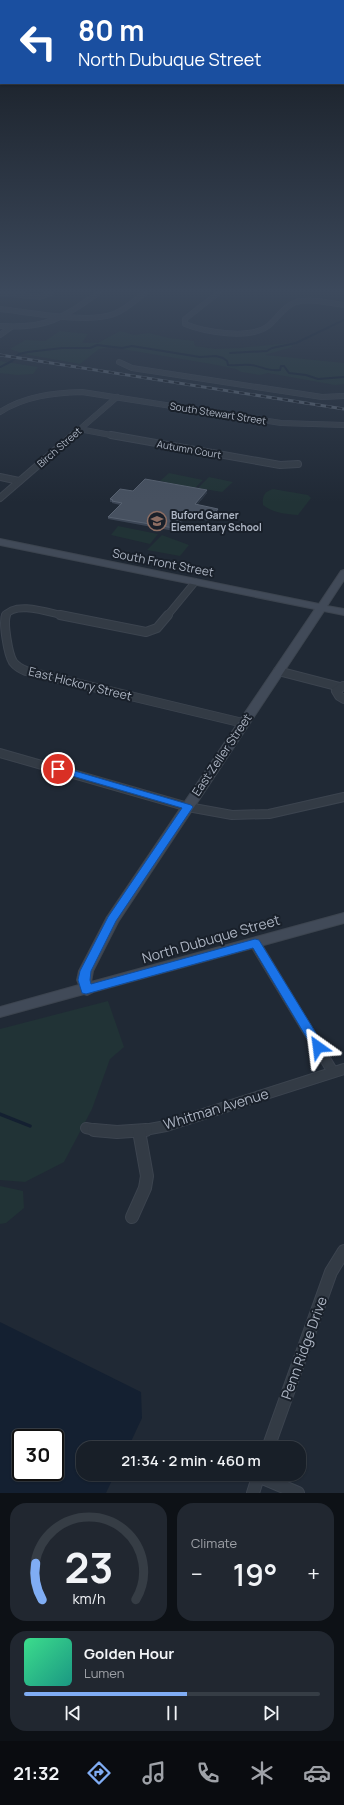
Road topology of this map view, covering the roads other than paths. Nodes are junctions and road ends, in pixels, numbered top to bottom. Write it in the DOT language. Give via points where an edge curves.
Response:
graph roads {
  1 [pos="121,363"];
  2 [pos="344,396"];
  3 [pos="117,397"];
  4 [pos="0,412"];
  5 [pos="344,424"];
  6 [pos="79,430"];
  7 [pos="298,464"];
  8 [pos="0,477"];
  9 [pos="19,481"];
  10 [pos="0,498"];
  11 [pos="0,542"];
  12 [pos="344,573"];
  13 [pos="195,582"];
  14 [pos="322,607"];
  15 [pos="344,612"];
  16 [pos="278,671"];
  17 [pos="342,686"];
  18 [pos="344,699"];
  19 [pos="243,724"];
  20 [pos="0,753"];
  21 [pos="344,797"];
  22 [pos="188,807"];
  23 [pos="344,918"];
  24 [pos="255,943"];
  25 [pos="86,990"];
  26 [pos="0,1012"];
  27 [pos="344,1069"];
  28 [pos="333,1072"];
  29 [pos="86,1128"];
  30 [pos="139,1131"];
  31 [pos="132,1217"];
  32 [pos="344,1251"];
  33 [pos="271,1441"];
  34 [pos="256,1481"];
  35 [pos="271,1481"];
  36 [pos="253,1493"];
  37 [pos="298,1493"];
  1 -- 2 [label="street" via="132,368 307,395"];
  3 -- 4 [label="street, South Stewart Street" via="82,392 51,394 18,402"];
  3 -- 5 [label="street, South Stewart Street" via="281,423"];
  3 -- 6 [label="street, Birch Street"];
  6 -- 7 [label="street, Autumn Court" via="280,465"];
  6 -- 9 [label="street, Birch Street"];
  8 -- 9 [label="street"];
  9 -- 10 [label="street, Birch Street"];
  11 -- 13 [label="street, South Front Street"];
  12 -- 14 [label="street, East Zeller Street"];
  13 -- 14 [label="street, South Front Street"];
  13 -- 19 [label="street, East Hickory Street" via="161,624 146,632 28,608 8,612 5,619 11,658 17,666 32,673"];
  14 -- 15 [label="street, South Front Street"];
  14 -- 16 [label="street, East Zeller Street"];
  16 -- 17 [label="street"];
  16 -- 19 [label="street, East Zeller Street"];
  17 -- 18 [label="street" via="337,689 337,694"];
  19 -- 22 [label="street, East Zeller Street"];
  20 -- 22 [label="street"];
  21 -- 22 [label="street" via="254,816"];
  22 -- 25 [label="street, East Zeller Street" via="112,920 86,971"];
  23 -- 24 [label="street, North Dubuque Street"];
  24 -- 25 [label="street, North Dubuque Street"];
  24 -- 28 [label="street"];
  25 -- 26 [label="street, North Dubuque Street"];
  27 -- 28 [label="street, Whitman Avenue"];
  28 -- 30 [label="street, Whitman Avenue" via="166,1126"];
  29 -- 30 [label="street, Whitman Avenue" via="120,1133"];
  30 -- 31 [label="street" via="147,1176 145,1188"];
  32 -- 33 [label="street, Penn Ridge Drive" via="331,1272"];
  34 -- 36 [label="street"];
  35 -- 37 [label="street"];
}
